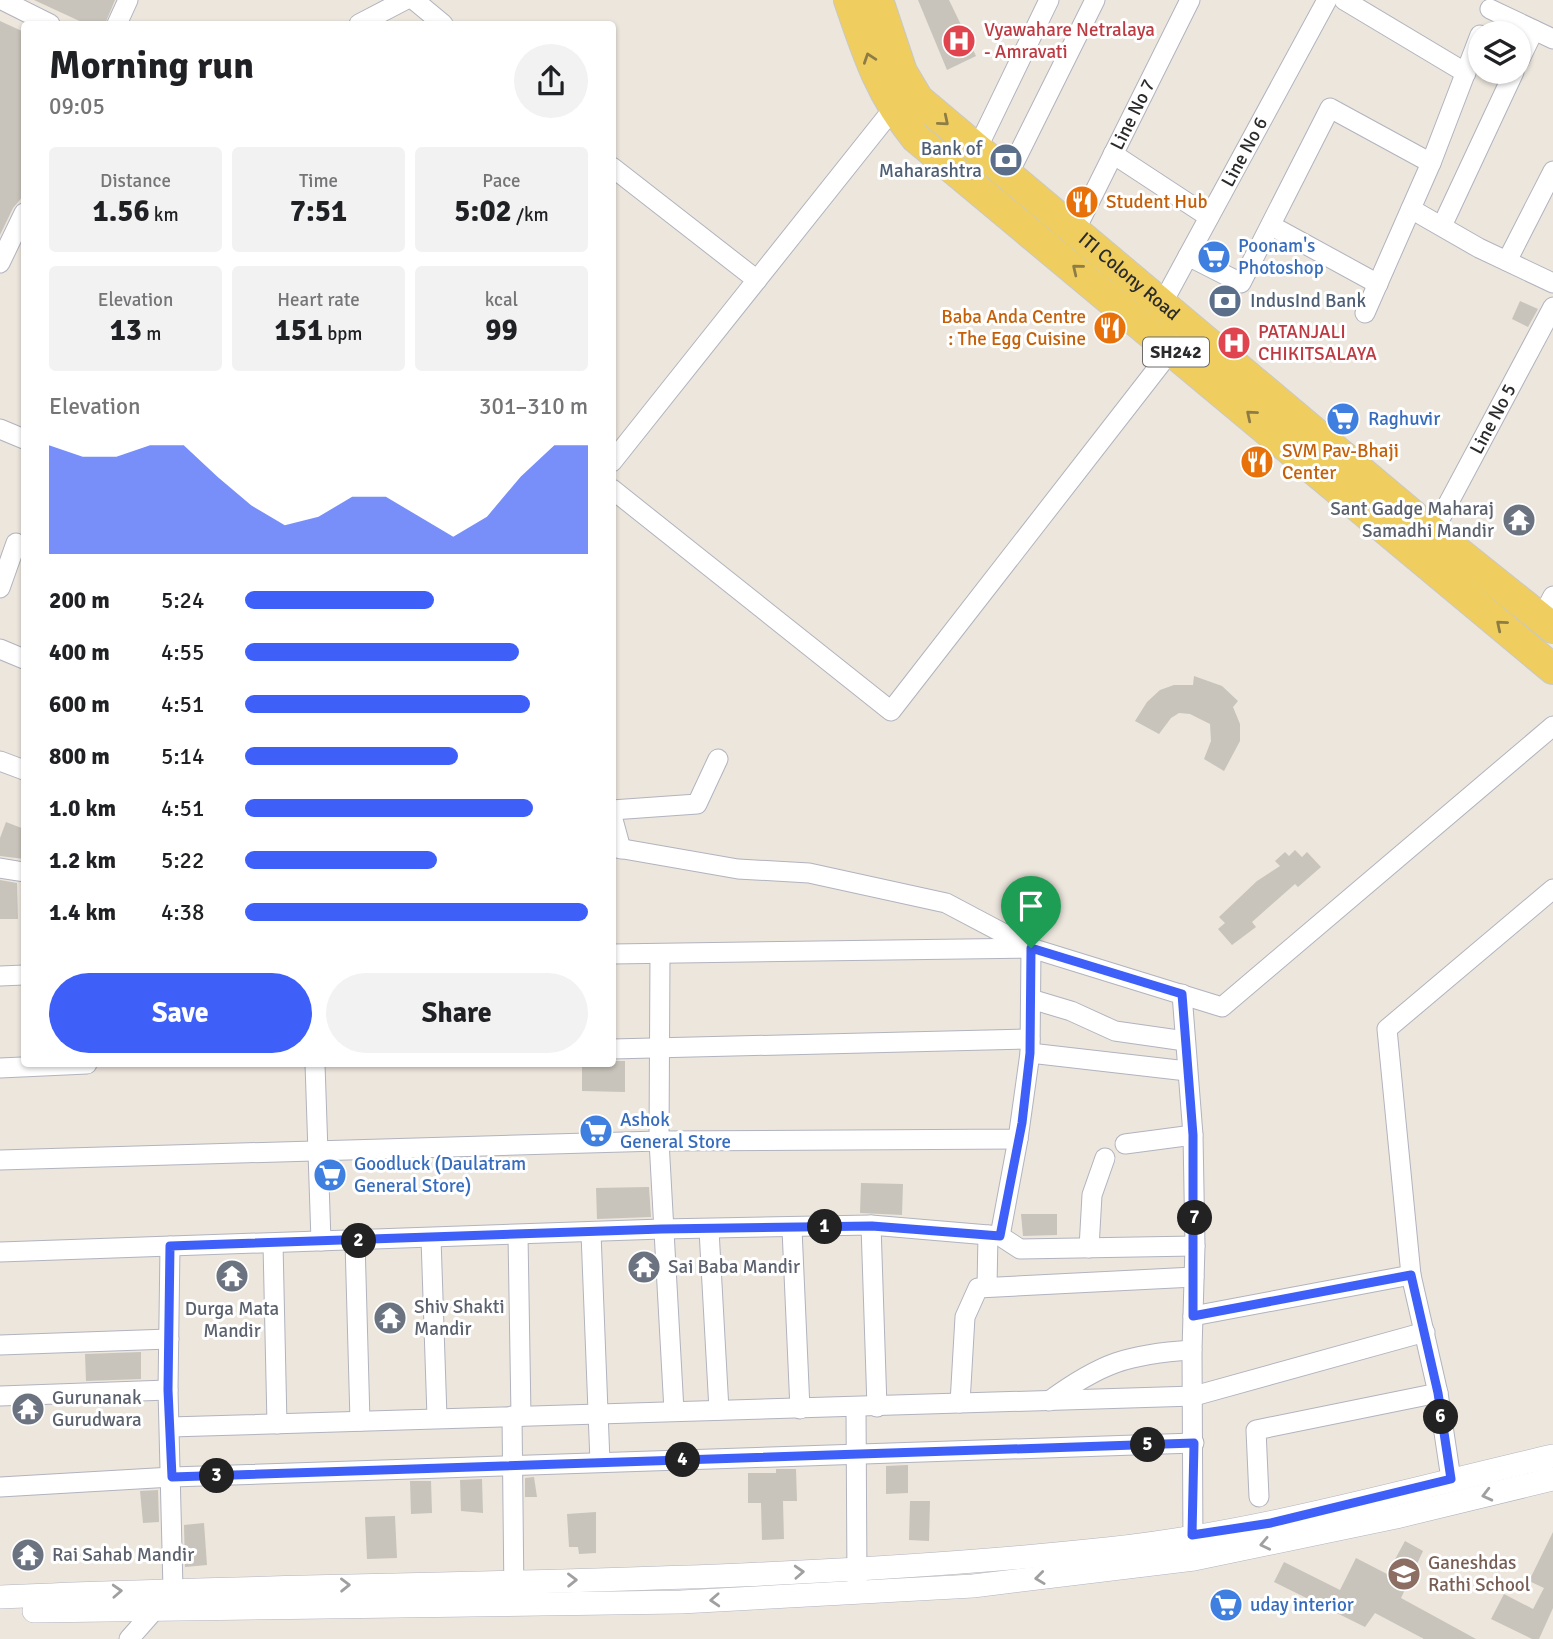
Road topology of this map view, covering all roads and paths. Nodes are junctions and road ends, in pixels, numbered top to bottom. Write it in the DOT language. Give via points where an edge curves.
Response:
graph roads {
  1 [pos="2,0"];
  2 [pos="128,0"];
  3 [pos="405,0"];
  4 [pos="414,0"];
  5 [pos="849,0"];
  6 [pos="878,0"];
  7 [pos="1049,0"];
  8 [pos="1095,0"];
  9 [pos="1190,0"];
  10 [pos="1327,0"];
  11 [pos="1344,0"];
  12 [pos="1492,4"];
  13 [pos="44,21"];
  14 [pos="118,21"];
  15 [pos="365,21"];
  16 [pos="439,21"];
  17 [pos="1486,21"];
  18 [pos="1534,30"];
  19 [pos="1531,36"];
  20 [pos="1553,39"];
  21 [pos="1468,68"];
  22 [pos="1466,73"];
  23 [pos="1508,84"];
  24 [pos="892,109"];
  25 [pos="977,149"];
  26 [pos="1113,154"];
  27 [pos="1431,163"];
  28 [pos="616,170"];
  29 [pos="1553,171"];
  30 [pos="1008,175"];
  31 [pos="1411,209"];
  32 [pos="1209,216"];
  33 [pos="21,224"];
  34 [pos="1272,226"];
  35 [pos="1442,226"];
  36 [pos="1074,231"];
  37 [pos="1188,256"];
  38 [pos="1507,261"];
  39 [pos="0,263"];
  40 [pos="757,280"];
  41 [pos="1553,283"];
  42 [pos="1378,284"];
  43 [pos="1161,304"];
  44 [pos="1553,307"];
  45 [pos="1365,313"];
  46 [pos="1181,338"];
  47 [pos="0,429"];
  48 [pos="21,438"];
  49 [pos="616,458"];
  50 [pos="616,492"];
  51 [pos="1433,531"];
  52 [pos="14,542"];
  53 [pos="0,588"];
  54 [pos="1549,615"];
  55 [pos="0,649"];
  56 [pos="21,658"];
  57 [pos="1553,668"];
  58 [pos="1553,726"];
  59 [pos="718,759"];
  60 [pos="0,761"];
  61 [pos="21,770"];
  62 [pos="616,810"];
  63 [pos="617,848"];
  64 [pos="0,868"];
  65 [pos="21,872"];
  66 [pos="1553,890"];
  67 [pos="1031,948"];
  68 [pos="616,954"];
  69 [pos="660,954"];
  70 [pos="21,975"];
  71 [pos="0,976"];
  72 [pos="1182,994"];
  73 [pos="1031,999"];
  74 [pos="1185,1041"];
  75 [pos="1030,1046"];
  76 [pos="616,1049"];
  77 [pos="660,1049"];
  78 [pos="22,1067"];
  79 [pos="315,1067"];
  80 [pos="0,1068"];
  81 [pos="1187,1071"];
  82 [pos="1193,1135"];
  83 [pos="1018,1139"];
  84 [pos="659,1141"];
  85 [pos="1125,1144"];
  86 [pos="317,1152"];
  87 [pos="1105,1158"];
  88 [pos="0,1160"];
  89 [pos="872,1226"];
  90 [pos="662,1229"];
  91 [pos="792,1229"];
  92 [pos="709,1230"];
  93 [pos="591,1233"];
  94 [pos="518,1235"];
  95 [pos="994,1236"];
  96 [pos="431,1238"];
  97 [pos="321,1241"];
  98 [pos="355,1241"];
  99 [pos="273,1244"];
  100 [pos="170,1246"];
  101 [pos="1195,1246"];
  102 [pos="1089,1248"];
  103 [pos="0,1252"];
  104 [pos="1411,1275"];
  105 [pos="1194,1277"];
  106 [pos="987,1287"];
  107 [pos="1193,1316"];
  108 [pos="1425,1332"];
  109 [pos="169,1339"];
  110 [pos="0,1345"];
  111 [pos="1192,1350"];
  112 [pos="168,1390"];
  113 [pos="1438,1393"];
  114 [pos="0,1396"];
  115 [pos="1194,1396"];
  116 [pos="1049,1401"];
  117 [pos="960,1404"];
  118 [pos="877,1407"];
  119 [pos="856,1408"];
  120 [pos="800,1409"];
  121 [pos="719,1410"];
  122 [pos="674,1411"];
  123 [pos="596,1413"];
  124 [pos="517,1416"];
  125 [pos="437,1417"];
  126 [pos="360,1421"];
  127 [pos="277,1424"];
  128 [pos="170,1427"];
  129 [pos="1194,1443"];
  130 [pos="857,1455"];
  131 [pos="600,1462"];
  132 [pos="514,1465"];
  133 [pos="1551,1468"];
  134 [pos="172,1477"];
  135 [pos="1451,1479"];
  136 [pos="0,1487"];
  137 [pos="1259,1497"];
  138 [pos="1192,1535"];
  139 [pos="1194,1559"];
  140 [pos="856,1569"];
  141 [pos="173,1589"];
  142 [pos="514,1592"];
  143 [pos="858,1594"];
  144 [pos="0,1597"];
  145 [pos="159,1607"];
  146 [pos="0,1612"];
  147 [pos="129,1639"];
  1 -- 13 [label="street"];
  2 -- 14 [label="street"];
  3 -- 15 [label="street"];
  4 -- 16 [label="street"];
  24 -- 5 [label="main road, SH242, one-way"];
  6 -- 25 [label="main road, ITI Colony Road / SH242, one-way" via="902,72 918,99"];
  7 -- 25 [label="street"];
  8 -- 30 [label="street"];
  9 -- 26 [label="street, Line No 7"];
  10 -- 32 [label="street, Line No 6"];
  11 -- 22 [label="street"];
  12 -- 17 [label="street"];
  12 -- 18 [label="street"];
  18 -- 19 [label="street"];
  18 -- 20 [label="street"];
  21 -- 22 [label="street"];
  22 -- 27 [label="street"];
  23 -- 35 [label="street"];
  24 -- 40 [label="street"];
  46 -- 24 [label="main road, SH242, one-way" via="916,138"];
  25 -- 30 [label="main road, ITI Colony Road / SH242"];
  26 -- 32 [label="street"];
  26 -- 36 [label="street, Line No 7"];
  27 -- 31 [label="street"];
  27 -- 34 [label="street" via="1331,108"];
  28 -- 40 [label="street"];
  29 -- 38 [label="street"];
  30 -- 36 [label="main road, ITI Colony Road / SH242"];
  31 -- 35 [label="street"];
  31 -- 42 [label="street"];
  32 -- 37 [label="street, Line No 6"];
  33 -- 39 [label="street"];
  34 -- 37 [label="street" via="1241,283"];
  34 -- 42 [label="street"];
  35 -- 38 [label="street"];
  36 -- 43 [label="main road, ITI Colony Road / SH242"];
  37 -- 43 [label="street, Line No 6"];
  38 -- 41 [label="street"];
  40 -- 49 [label="street"];
  42 -- 45 [label="street"];
  43 -- 46 [label="main road, ITI Colony Road / SH242"];
  44 -- 51 [label="street, Line No 5"];
  46 -- 50 [label="street" via="891,710"];
  46 -- 51 [label="main road, ITI Colony Road / SH242"];
  57 -- 46 [label="main road, SH242, one-way"];
  47 -- 48 [label="street"];
  51 -- 54 [label="main road, ITI Colony Road / SH242"];
  52 -- 53 [label="street"];
  55 -- 56 [label="street"];
  58 -- 72 [label="street" via="1222,1007"];
  59 -- 62 [label="street" via="697,804"];
  60 -- 61 [label="street"];
  63 -- 67 [label="street" via="738,869 809,873 946,903"];
  64 -- 65 [label="street"];
  66 -- 104 [label="street" via="1387,1029"];
  67 -- 69 [label="street"];
  67 -- 72 [label="street"];
  67 -- 73 [label="street"];
  68 -- 69 [label="street"];
  69 -- 77 [label="street"];
  70 -- 71 [label="street"];
  72 -- 74 [label="street"];
  73 -- 74 [label="street" via="1115,1031"];
  73 -- 75 [label="street"];
  74 -- 81 [label="street"];
  75 -- 77 [label="street"];
  75 -- 81 [label="street"];
  75 -- 83 [label="street"];
  76 -- 77 [label="street"];
  77 -- 84 [label="street"];
  78 -- 80 [label="street"];
  79 -- 86 [label="street"];
  81 -- 82 [label="street"];
  82 -- 85 [label="street"];
  82 -- 101 [label="street"];
  83 -- 84 [label="street"];
  83 -- 95 [label="street"];
  84 -- 86 [label="street"];
  84 -- 90 [label="street"];
  86 -- 88 [label="street"];
  86 -- 97 [label="street"];
  87 -- 102 [label="street" via="1092,1195"];
  89 -- 91 [label="street"];
  89 -- 95 [label="street"];
  89 -- 118 [label="street"];
  90 -- 92 [label="street"];
  90 -- 93 [label="street"];
  90 -- 122 [label="street"];
  91 -- 92 [label="street"];
  91 -- 120 [label="street"];
  92 -- 121 [label="street"];
  93 -- 94 [label="street"];
  93 -- 123 [label="street"];
  94 -- 96 [label="street"];
  94 -- 124 [label="street"];
  95 -- 102 [label="street" via="1020,1249"];
  95 -- 106 [label="street"];
  96 -- 98 [label="street"];
  96 -- 125 [label="street"];
  97 -- 98 [label="street"];
  97 -- 99 [label="street"];
  98 -- 126 [label="street"];
  99 -- 100 [label="street"];
  99 -- 127 [label="street"];
  100 -- 103 [label="street"];
  100 -- 109 [label="street"];
  101 -- 102 [label="street"];
  101 -- 105 [label="street"];
  104 -- 107 [label="street"];
  104 -- 108 [label="street"];
  105 -- 106 [label="street"];
  105 -- 107 [label="street"];
  106 -- 117 [label="street" via="978,1288 965,1317"];
  107 -- 111 [label="street"];
  108 -- 113 [label="street"];
  108 -- 115 [label="street"];
  109 -- 110 [label="street"];
  109 -- 112 [label="street"];
  111 -- 115 [label="street"];
  111 -- 116 [label="street" via="1144,1353 1088,1372"];
  112 -- 114 [label="street"];
  112 -- 128 [label="street"];
  113 -- 135 [label="street"];
  113 -- 137 [label="street" via="1256,1430"];
  115 -- 116 [label="street"];
  115 -- 129 [label="street"];
  116 -- 117 [label="street"];
  117 -- 118 [label="street"];
  118 -- 119 [label="street"];
  119 -- 120 [label="street"];
  119 -- 130 [label="street"];
  120 -- 121 [label="street"];
  121 -- 122 [label="street"];
  122 -- 123 [label="street"];
  123 -- 124 [label="street"];
  123 -- 131 [label="street"];
  124 -- 125 [label="street"];
  124 -- 132 [label="street"];
  125 -- 126 [label="street"];
  126 -- 127 [label="street"];
  127 -- 128 [label="street"];
  128 -- 134 [label="street"];
  129 -- 130 [label="street"];
  129 -- 138 [label="street"];
  130 -- 131 [label="street"];
  130 -- 140 [label="street"];
  131 -- 132 [label="street"];
  132 -- 134 [label="street"];
  132 -- 142 [label="street"];
  133 -- 135 [label="street"];
  133 -- 139 [label="street, one-way" via="1396,1517"];
  134 -- 136 [label="street"];
  134 -- 141 [label="street"];
  135 -- 138 [label="street" via="1271,1523"];
  138 -- 139 [label="street"];
  138 -- 140 [label="street" via="1110,1549"];
  139 -- 143 [label="street, one-way" via="973,1586"];
  142 -- 140 [label="street, one-way"];
  140 -- 143 [label="street"];
  141 -- 142 [label="street, one-way"];
  144 -- 141 [label="street, one-way"];
  141 -- 145 [label="street"];
  143 -- 142 [label="street, one-way" via="681,1602"];
  142 -- 145 [label="street"];
  145 -- 146 [label="street"];
  145 -- 147 [label="street"];
}
